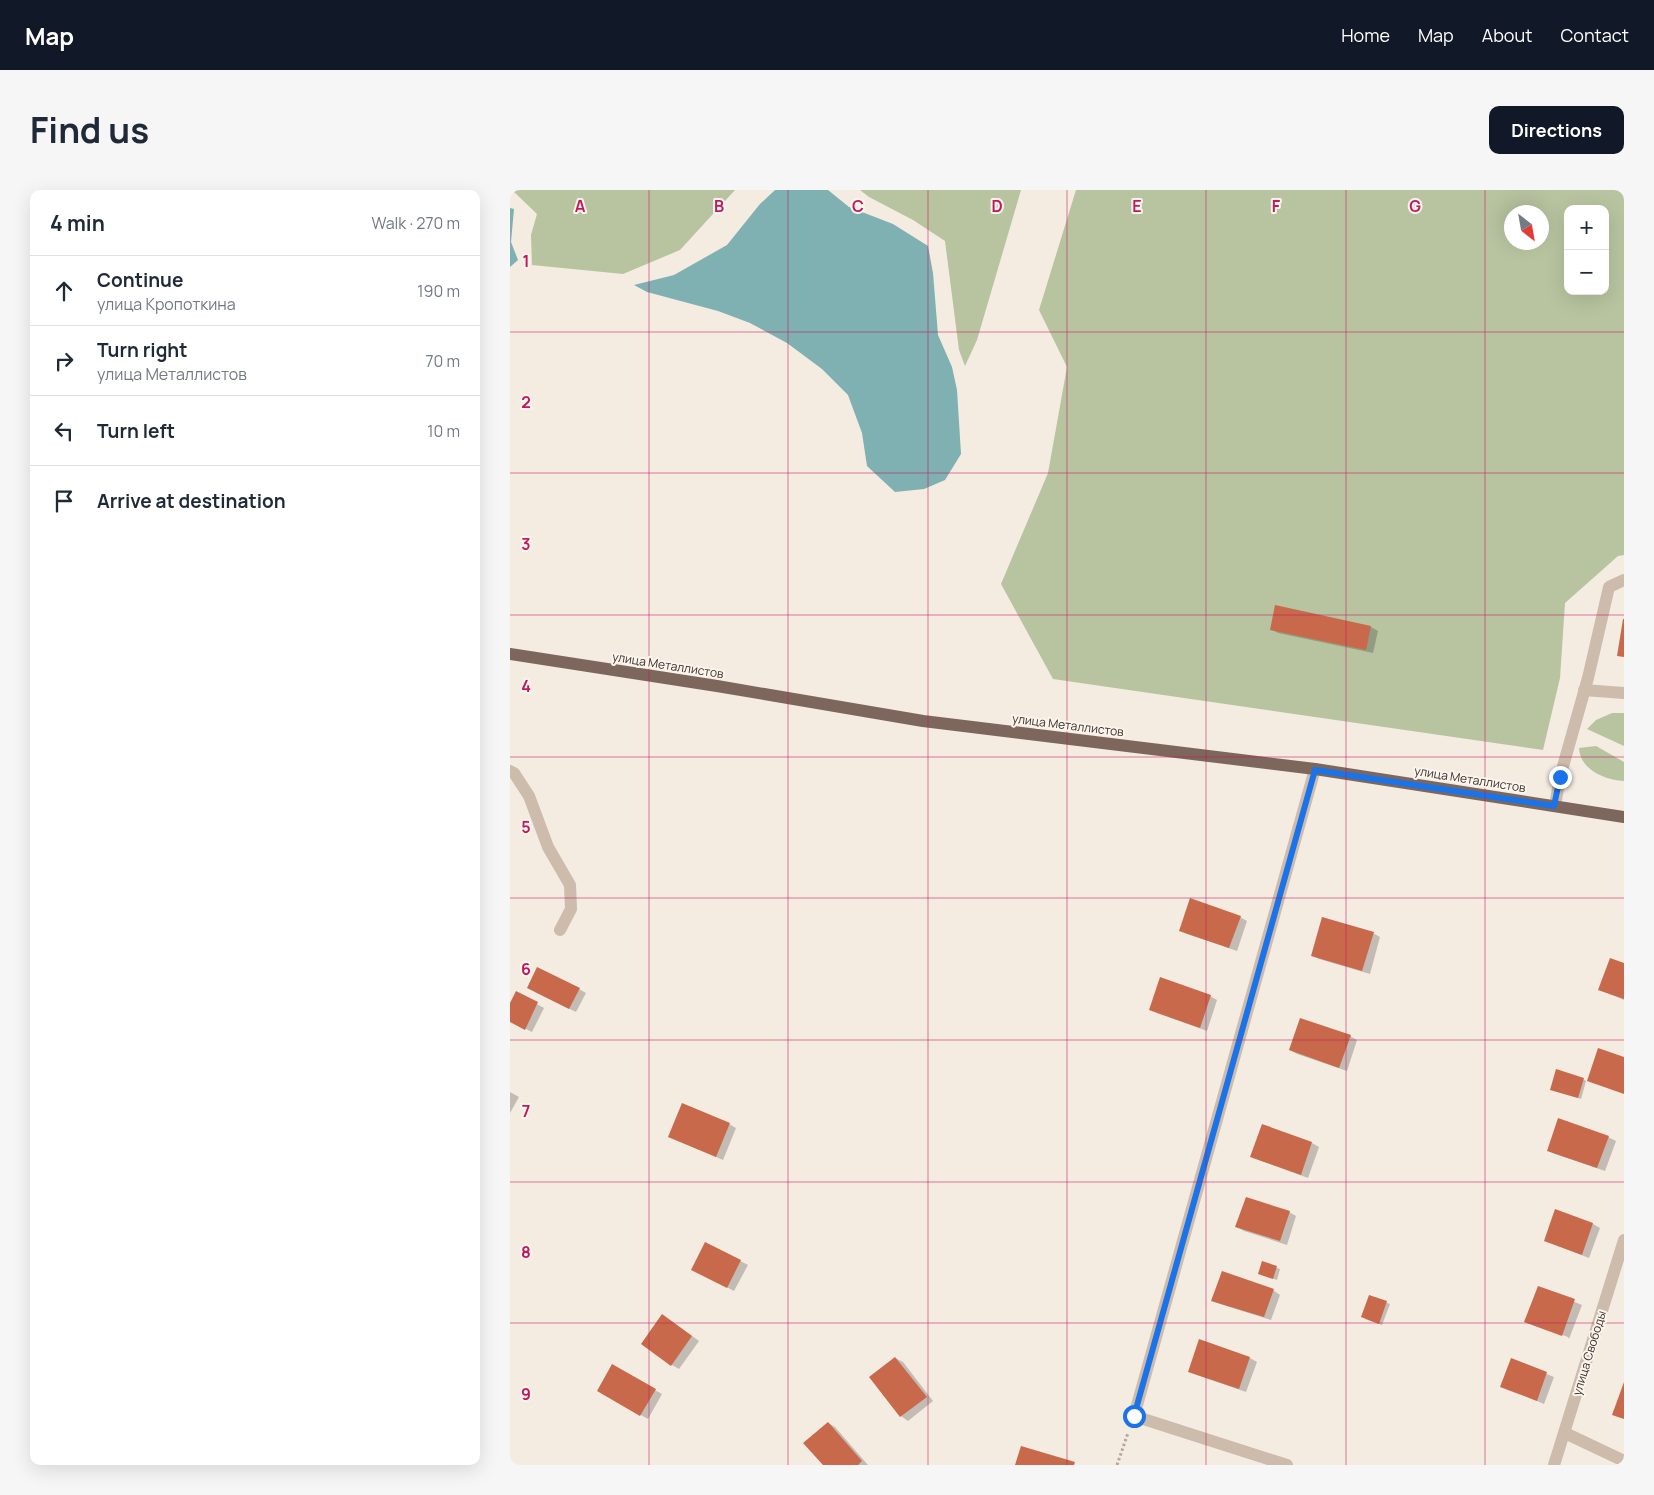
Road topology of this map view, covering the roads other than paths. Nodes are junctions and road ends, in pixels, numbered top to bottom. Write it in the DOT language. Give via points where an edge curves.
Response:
graph roads {
  1 [pos="1624,580"];
  2 [pos="510,654"];
  3 [pos="1584,690"];
  4 [pos="1624,693"];
  5 [pos="1315,770"];
  6 [pos="510,771"];
  7 [pos="1554,806"];
  8 [pos="1624,817"];
  9 [pos="560,930"];
  10 [pos="1624,1240"];
  11 [pos="1565,1433"];
  12 [pos="1624,1461"];
  13 [pos="1287,1465"];
  14 [pos="1554,1465"];
  1 -- 3 [label="street" via="1608,587"];
  2 -- 5 [label="main road, улица Металлистов" via="922,721"];
  3 -- 4 [label="street"];
  3 -- 7 [label="street"];
  5 -- 7 [label="main road, улица Металлистов"];
  5 -- 13 [label="street" via="1134,1416"];
  6 -- 9 [label="street" via="528,796 548,847 570,885 571,909"];
  7 -- 8 [label="main road, улица Металлистов"];
  10 -- 11 [label="street, улица Свободы"];
  11 -- 12 [label="street"];
  11 -- 14 [label="street, улица Свободы"];
}
